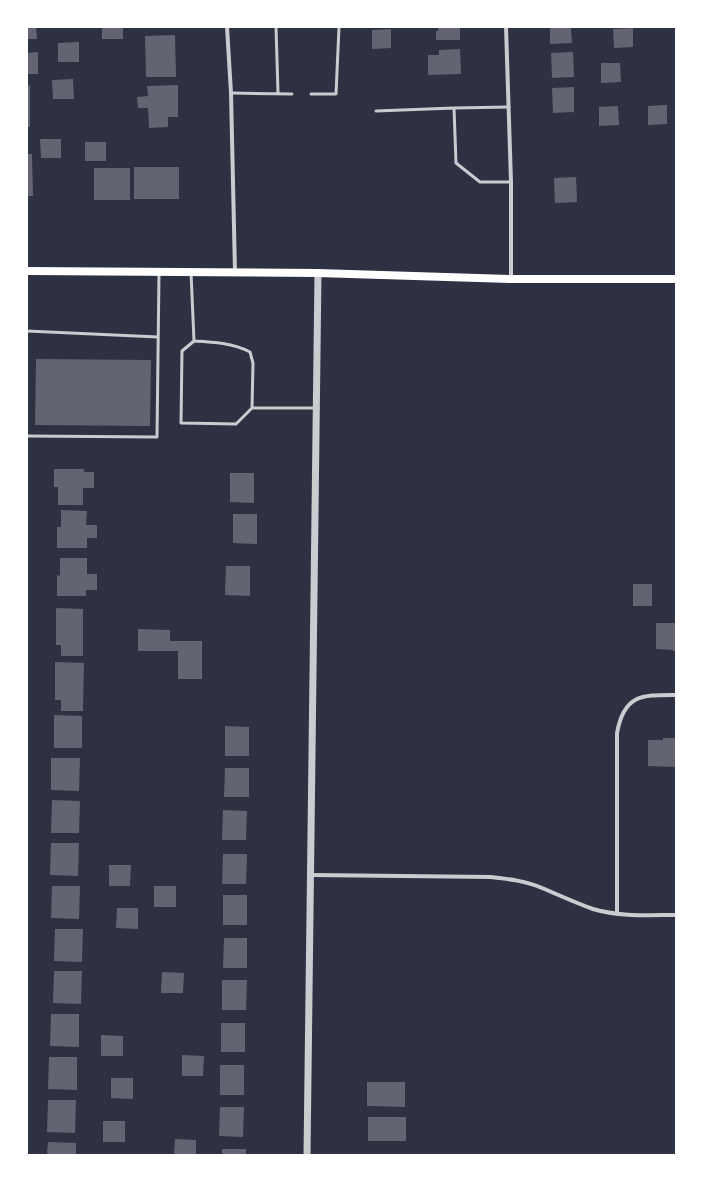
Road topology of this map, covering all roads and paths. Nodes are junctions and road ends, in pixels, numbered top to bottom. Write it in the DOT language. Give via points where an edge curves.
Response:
graph roads {
  1 [pos="227,27"];
  2 [pos="276,27"];
  3 [pos="339,27"];
  4 [pos="506,27"];
  5 [pos="231,93"];
  6 [pos="278,93"];
  7 [pos="292,94"];
  8 [pos="311,94"];
  9 [pos="509,107"];
  10 [pos="454,108"];
  11 [pos="376,110"];
  12 [pos="511,182"];
  13 [pos="27,271"];
  14 [pos="159,272"];
  15 [pos="191,272"];
  16 [pos="235,273"];
  17 [pos="318,274"];
  18 [pos="511,279"];
  19 [pos="676,279"];
  20 [pos="27,331"];
  21 [pos="158,337"];
  22 [pos="194,341"];
  23 [pos="252,408"];
  24 [pos="316,408"];
  25 [pos="27,436"];
  26 [pos="676,695"];
  27 [pos="311,875"];
  28 [pos="617,914"];
  29 [pos="676,915"];
  30 [pos="307,1155"];
  1 -- 5 [label="street"];
  2 -- 6 [label="lane"];
  3 -- 8 [label="lane" via="336,94"];
  4 -- 9 [label="street"];
  5 -- 6 [label="lane"];
  5 -- 16 [label="street"];
  6 -- 7 [label="lane"];
  9 -- 10 [label="lane"];
  9 -- 12 [label="street"];
  10 -- 11 [label="lane"];
  10 -- 12 [label="lane" via="456,163 480,182"];
  12 -- 18 [label="street"];
  13 -- 14 [label="main road"];
  14 -- 15 [label="main road"];
  14 -- 21 [label="lane"];
  15 -- 16 [label="main road"];
  15 -- 22 [label="lane"];
  16 -- 17 [label="main road"];
  17 -- 18 [label="main road"];
  17 -- 24 [label="street"];
  18 -- 19 [label="main road"];
  20 -- 21 [label="lane"];
  21 -- 25 [label="lane" via="157,437"];
  22 -- 23 [label="lane" via="241,347 250,352 253,363"];
  22 -- 23 [label="lane" via="182,351 181,423 236,424"];
  23 -- 24 [label="lane"];
  24 -- 27 [label="street"];
  26 -- 28 [label="street" via="646,696 634,700 624,710 619,721"];
  27 -- 28 [label="street" via="506,878 542,888 595,909"];
  27 -- 30 [label="street"];
  28 -- 29 [label="street"];
}
